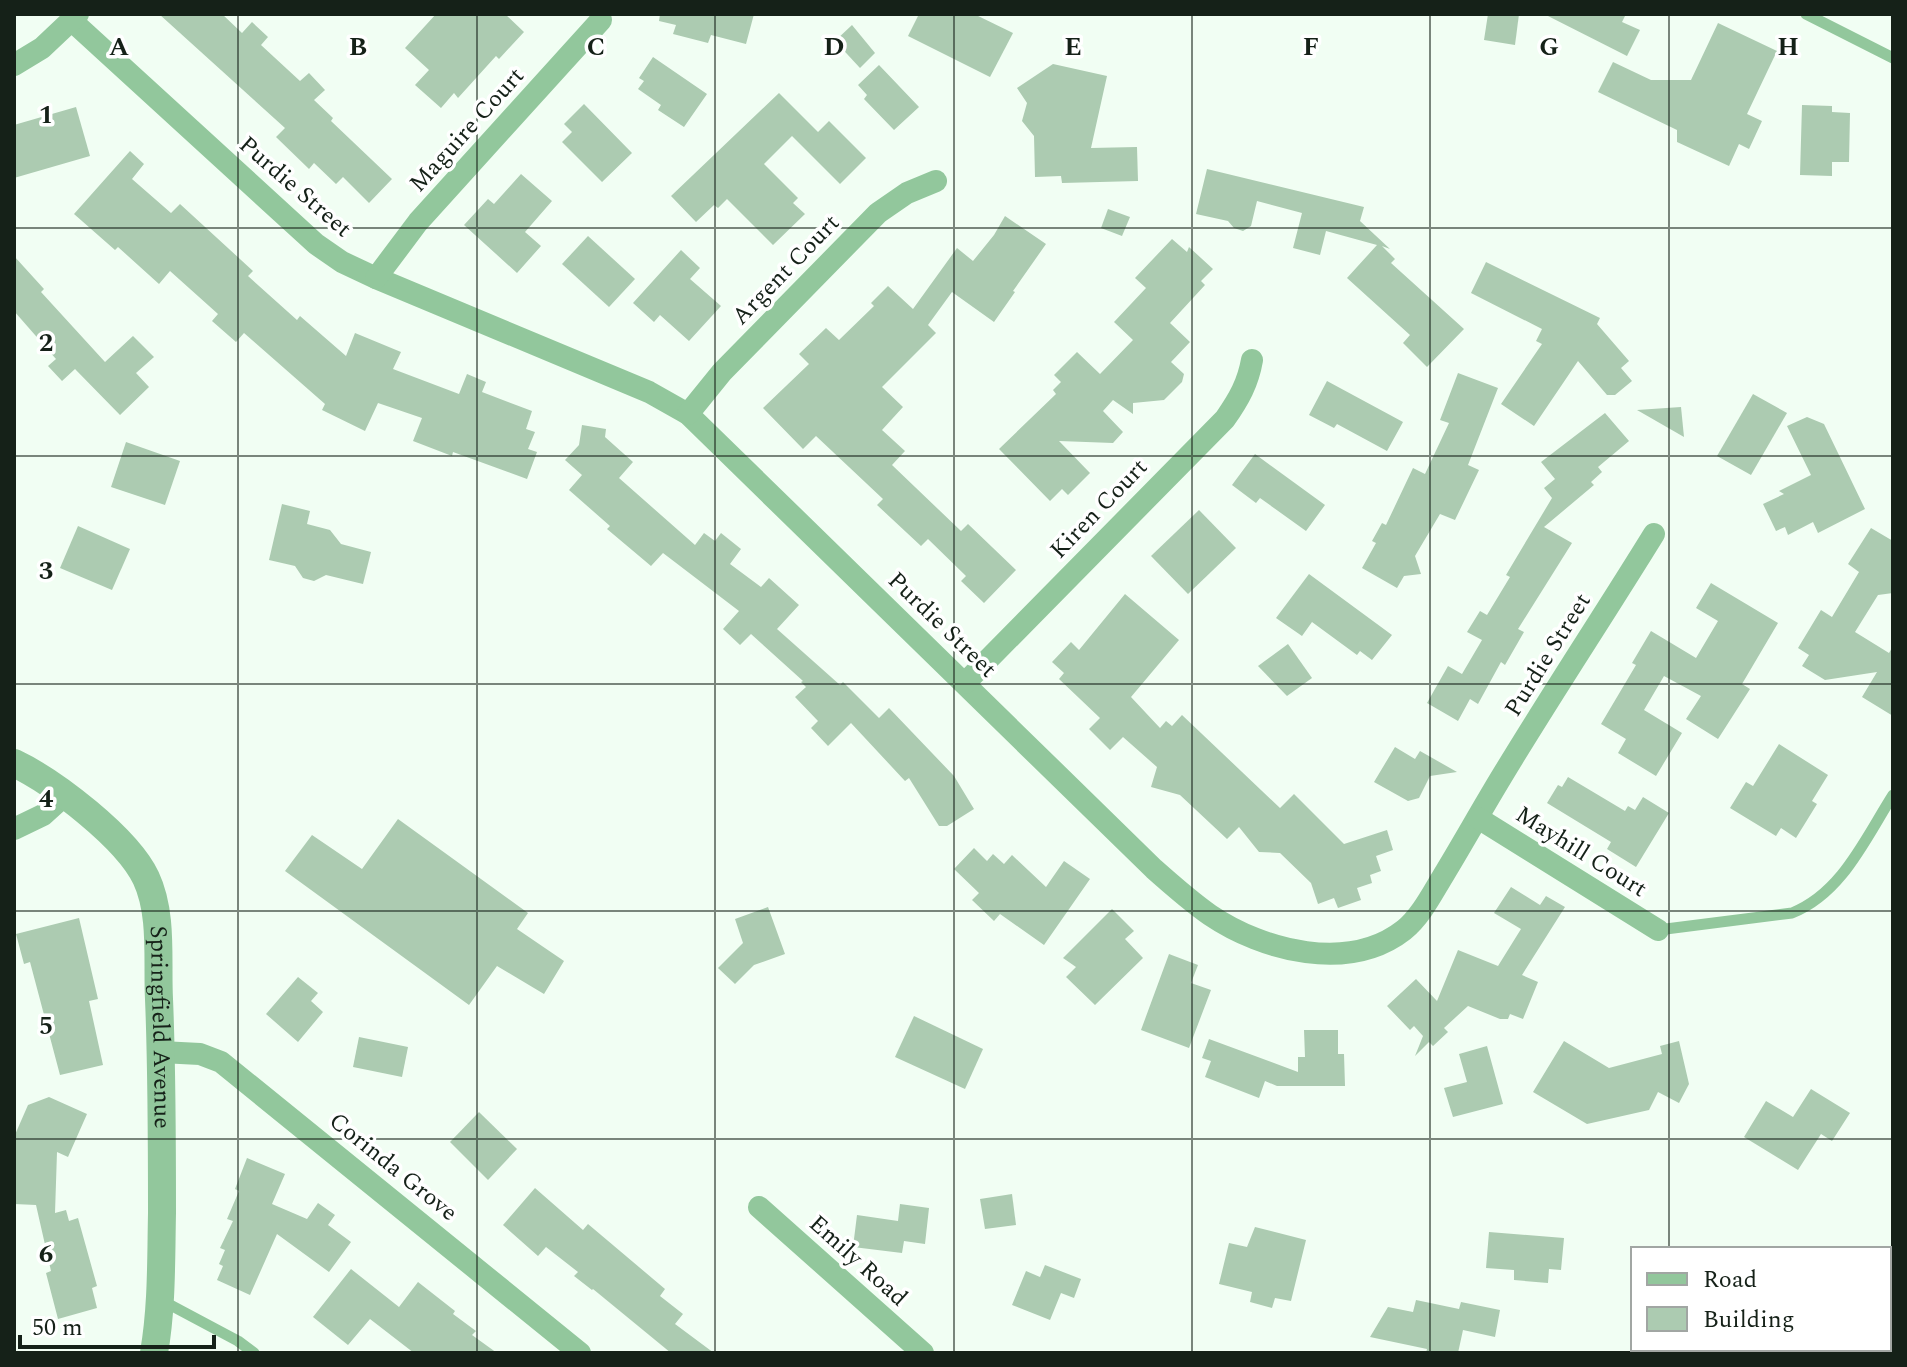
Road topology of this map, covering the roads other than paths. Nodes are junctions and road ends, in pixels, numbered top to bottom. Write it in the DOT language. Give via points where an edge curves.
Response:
graph roads {
  1 [pos="1806,14"];
  2 [pos="75,17"];
  3 [pos="601,20"];
  4 [pos="1893,58"];
  5 [pos="14,65"];
  6 [pos="936,181"];
  7 [pos="376,278"];
  8 [pos="1252,360"];
  9 [pos="688,414"];
  10 [pos="1654,534"];
  11 [pos="965,683"];
  12 [pos="14,763"];
  13 [pos="1893,795"];
  14 [pos="64,796"];
  15 [pos="1478,818"];
  16 [pos="14,829"];
  17 [pos="1658,930"];
  18 [pos="161,1052"];
  19 [pos="759,1207"];
  20 [pos="161,1300"];
  21 [pos="154,1353"];
  22 [pos="254,1353"];
  23 [pos="580,1353"];
  24 [pos="923,1353"];
  1 -- 4 [label="lane"];
  2 -- 5 [label="street"];
  2 -- 7 [label="street, Purdie Street" via="316,244"];
  3 -- 7 [label="street, Maguire Court" via="418,222"];
  6 -- 9 [label="street, Argent Court" via="878,213 722,372"];
  7 -- 9 [label="street, Purdie Street" via="649,392"];
  8 -- 11 [label="street, Kiren Court" via="1239,401 1225,419"];
  9 -- 11 [label="street, Purdie Street"];
  10 -- 15 [label="street, Purdie Street"];
  11 -- 15 [label="street, Purdie Street" via="1188,898 1243,933 1274,944 1330,954 1358,951 1394,936 1424,908"];
  12 -- 14 [label="street, Springfield Avenue"];
  13 -- 17 [label="lane" via="1836,884 1807,907"];
  14 -- 16 [label="street" via="43,815"];
  14 -- 18 [label="street, Springfield Avenue" via="109,831 148,881 156,919"];
  15 -- 17 [label="street, Mayhill Court"];
  18 -- 20 [label="street, Springfield Avenue"];
  18 -- 23 [label="street, Corinda Grove" via="200,1054 221,1062"];
  19 -- 24 [label="street, Emily Road"];
  20 -- 21 [label="street, Springfield Avenue"];
  20 -- 22 [label="lane"];
}
